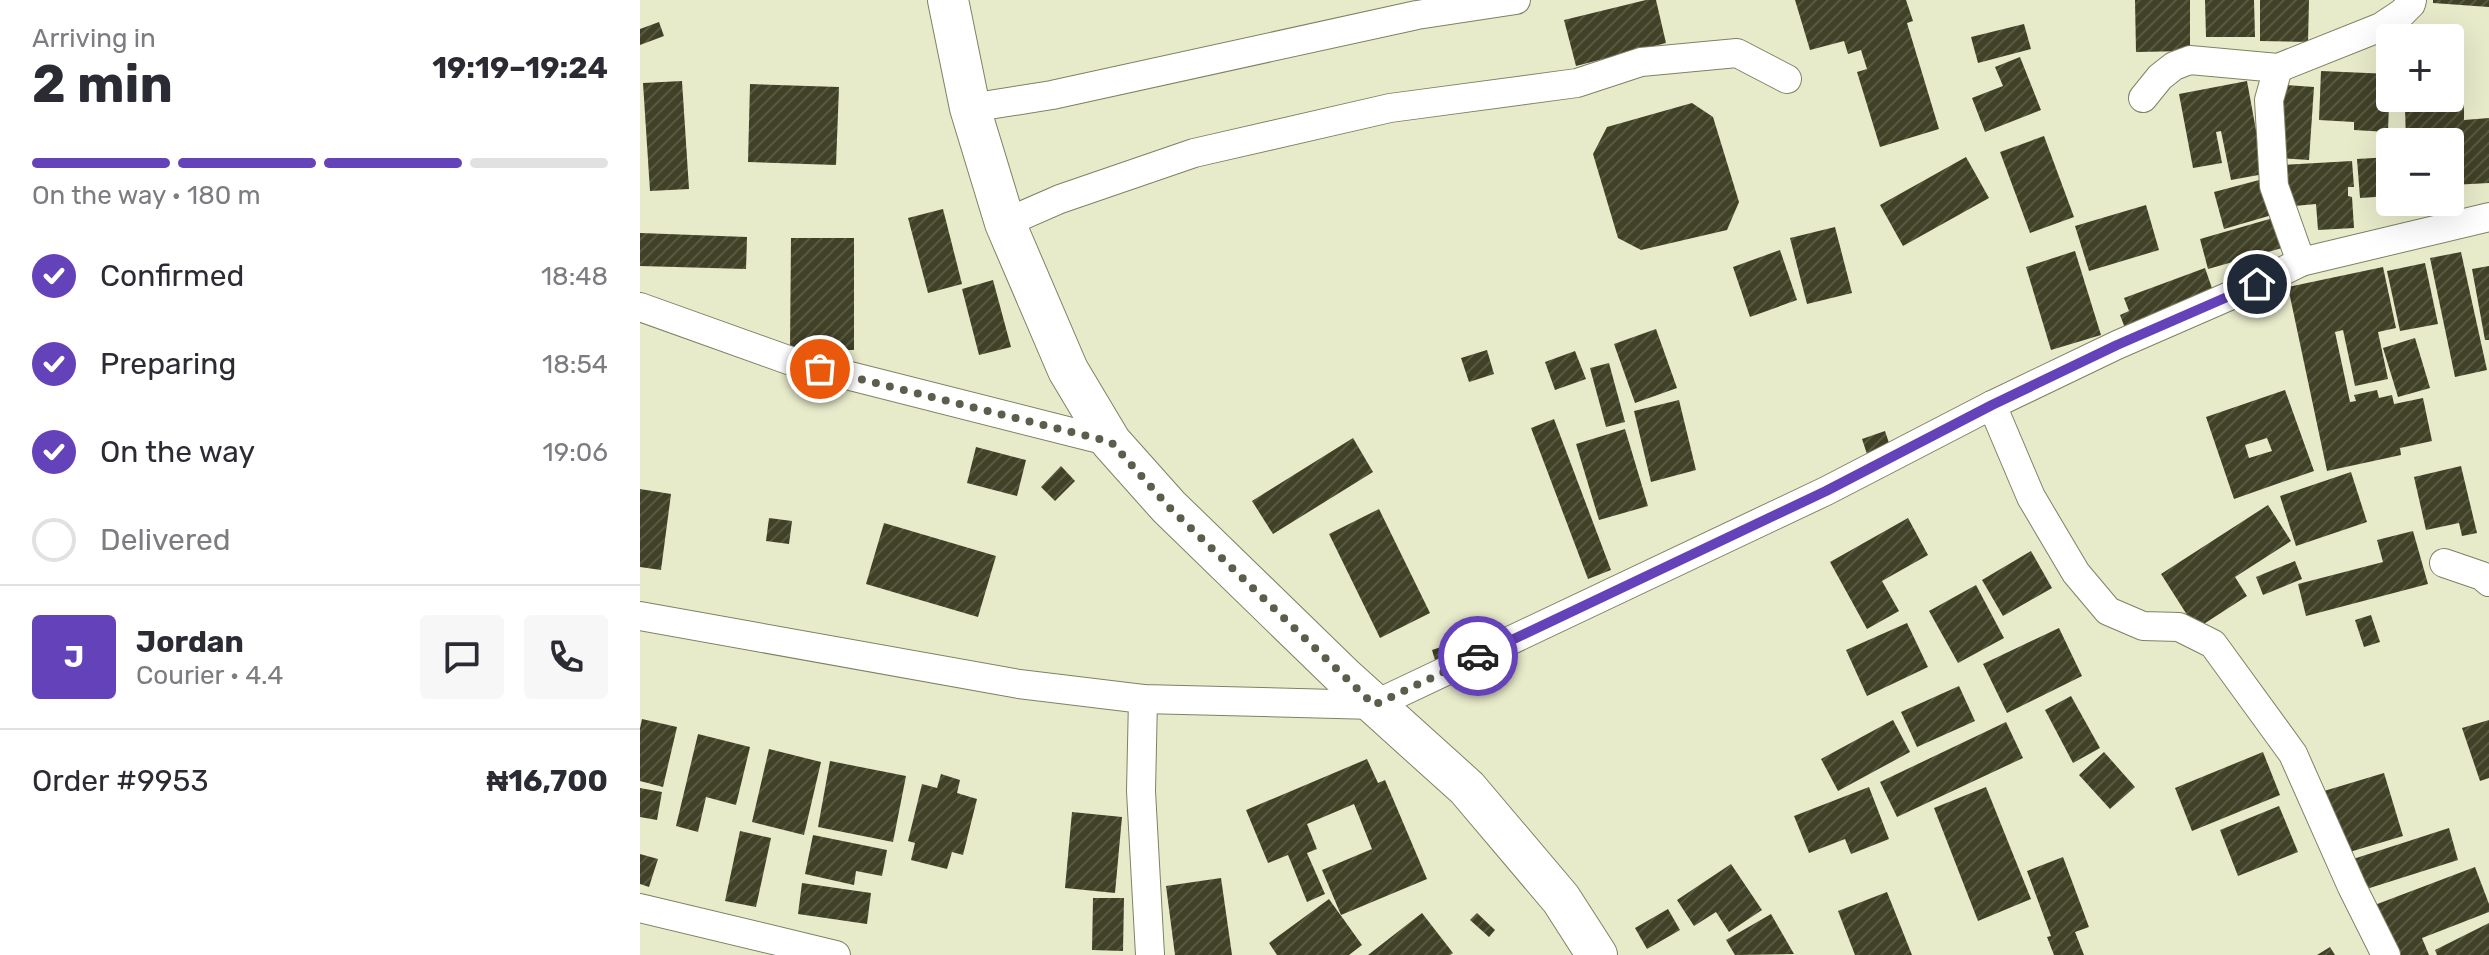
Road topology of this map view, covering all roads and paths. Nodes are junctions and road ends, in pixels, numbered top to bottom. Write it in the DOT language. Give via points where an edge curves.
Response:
graph roads {
  1 [pos="948,0"];
  2 [pos="1516,0"];
  3 [pos="2412,0"];
  4 [pos="2278,68"];
  5 [pos="1787,79"];
  6 [pos="2143,98"];
  7 [pos="970,108"];
  8 [pos="2489,217"];
  9 [pos="1005,223"];
  10 [pos="2301,262"];
  11 [pos="640,307"];
  12 [pos="1992,405"];
  13 [pos="1111,442"];
  14 [pos="2444,563"];
  15 [pos="2489,582"];
  16 [pos="640,616"];
  17 [pos="1143,699"];
  18 [pos="1374,705"];
  19 [pos="640,908"];
  20 [pos="836,955"];
  21 [pos="1150,955"];
  22 [pos="1597,955"];
  23 [pos="2386,955"];
  1 -- 7 [label="main road"];
  2 -- 7 [label="street" via="1417,15"];
  3 -- 4 [label="street" via="2381,27"];
  4 -- 6 [label="street" via="2190,60 2160,77"];
  4 -- 10 [label="street" via="2269,100 2274,186"];
  5 -- 9 [label="street" via="1737,53 1641,62 1577,83 1390,108 1194,153"];
  7 -- 9 [label="main road"];
  8 -- 10 [label="street"];
  9 -- 13 [label="main road" via="1068,370"];
  10 -- 12 [label="street"];
  11 -- 13 [label="street" via="791,361"];
  12 -- 18 [label="street" via="1826,491"];
  12 -- 23 [label="street" via="2031,497 2076,573 2108,611 2143,626 2179,627 2213,644 2293,754"];
  13 -- 18 [label="main road" via="1169,507"];
  14 -- 15 [label="street"];
  16 -- 17 [label="street" via="1019,684"];
  17 -- 18 [label="street"];
  17 -- 21 [label="street" via="1141,791"];
  18 -- 22 [label="main road" via="1467,788 1561,899"];
  19 -- 20 [label="street"];
}
